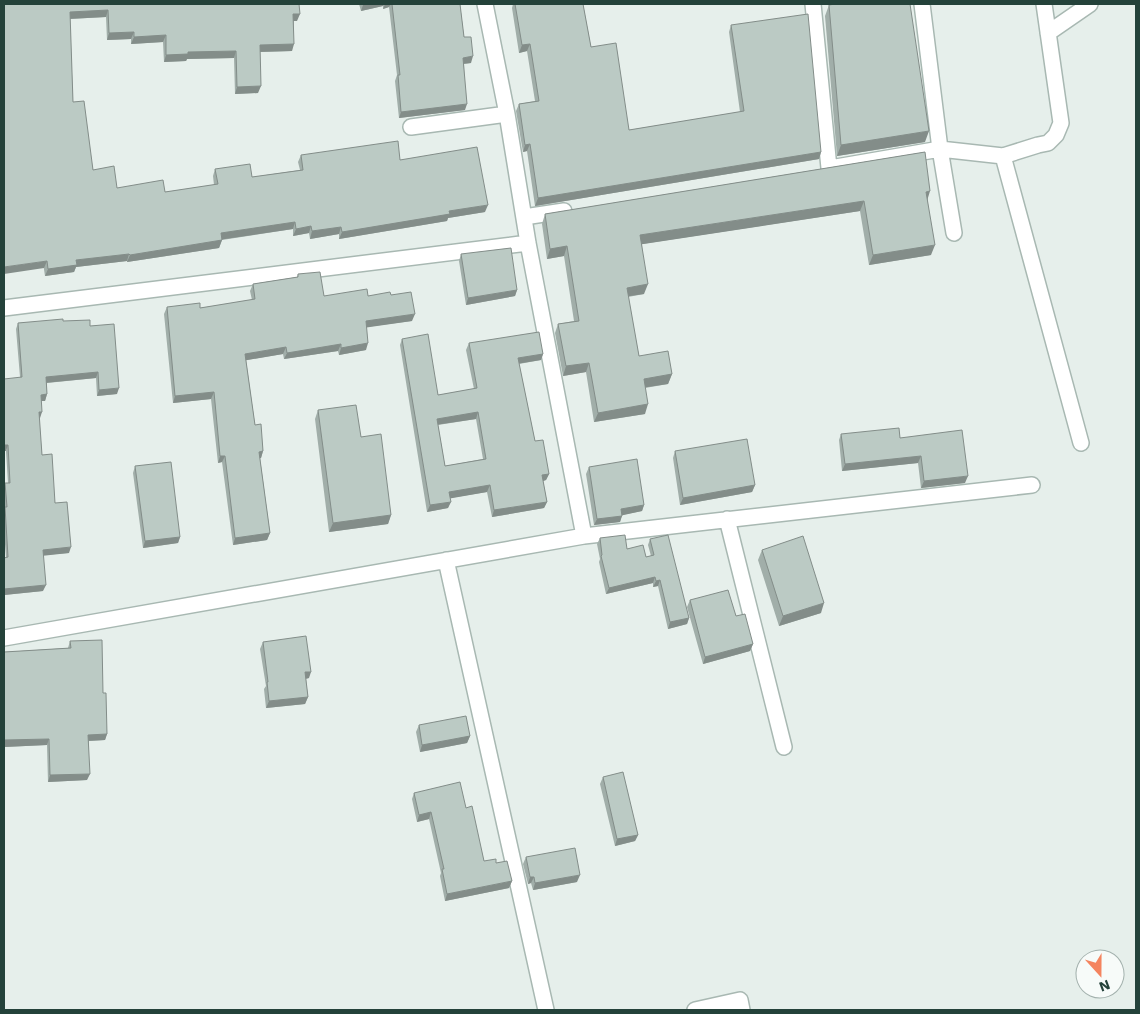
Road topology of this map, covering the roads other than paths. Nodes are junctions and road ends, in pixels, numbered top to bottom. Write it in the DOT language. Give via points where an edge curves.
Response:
graph roads {
  1 [pos="485,4"];
  2 [pos="813,4"];
  3 [pos="922,4"];
  4 [pos="1044,4"];
  5 [pos="1090,4"];
  6 [pos="1048,33"];
  7 [pos="507,114"];
  8 [pos="412,127"];
  9 [pos="940,149"];
  10 [pos="1003,156"];
  11 [pos="829,168"];
  12 [pos="810,171"];
  13 [pos="580,209"];
  14 [pos="524,217"];
  15 [pos="954,233"];
  16 [pos="528,243"];
  17 [pos="4,308"];
  18 [pos="1081,443"];
  19 [pos="1032,485"];
  20 [pos="727,519"];
  21 [pos="584,536"];
  22 [pos="446,560"];
  23 [pos="4,638"];
  24 [pos="784,747"];
  25 [pos="546,1010"];
  26 [pos="695,1010"];
  27 [pos="742,1010"];
  1 -- 7 [label="street"];
  2 -- 11 [label="street"];
  3 -- 9 [label="street"];
  4 -- 6 [label="street"];
  5 -- 6 [label="street"];
  6 -- 10 [label="street" via="1062,123 1048,143"];
  7 -- 8 [label="street"];
  7 -- 14 [label="street"];
  9 -- 10 [label="street"];
  9 -- 11 [label="street"];
  9 -- 15 [label="street"];
  10 -- 18 [label="street"];
  11 -- 12 [label="street"];
  13 -- 14 [label="street"];
  14 -- 16 [label="street"];
  16 -- 17 [label="street"];
  16 -- 21 [label="street"];
  19 -- 20 [label="street"];
  20 -- 21 [label="street"];
  20 -- 24 [label="street"];
  21 -- 22 [label="street"];
  22 -- 23 [label="street"];
  22 -- 25 [label="street"];
  26 -- 27 [label="street" via="740,1000"];
}
